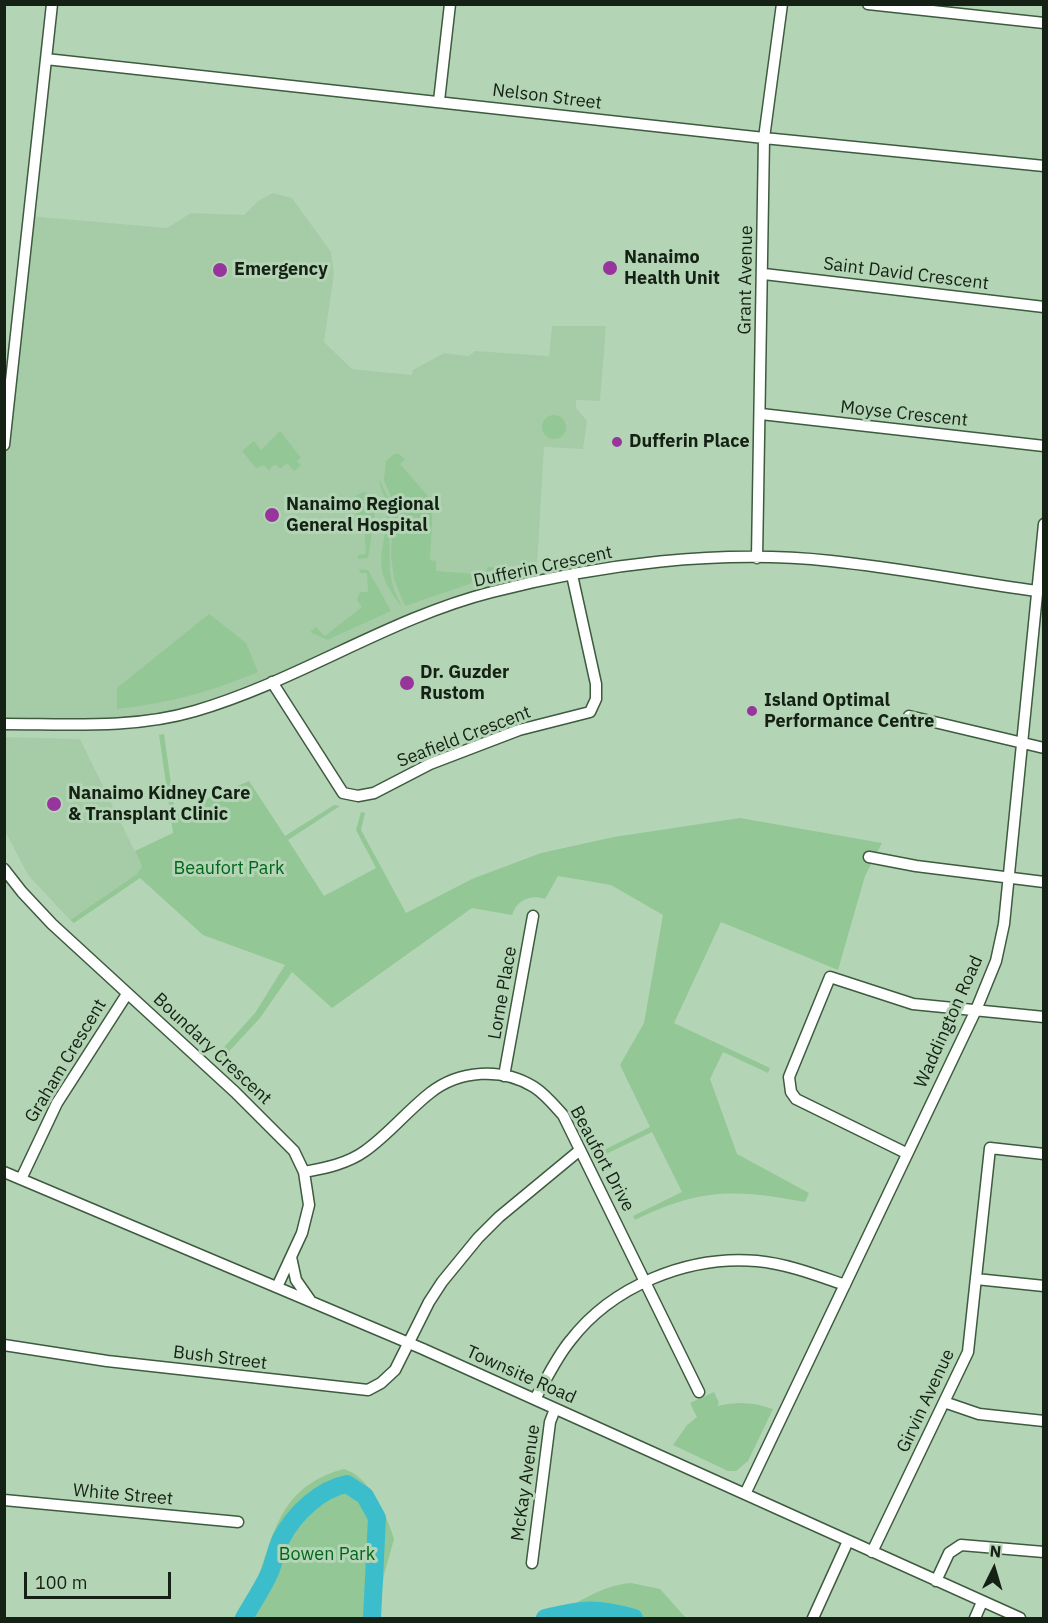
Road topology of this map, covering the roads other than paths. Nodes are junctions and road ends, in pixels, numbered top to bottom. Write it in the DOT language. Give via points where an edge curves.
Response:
graph roads {
  1 [pos="52,4"];
  2 [pos="450,4"];
  3 [pos="782,4"];
  4 [pos="868,4"];
  5 [pos="1044,23"];
  6 [pos="46,59"];
  7 [pos="439,101"];
  8 [pos="764,138"];
  9 [pos="1044,166"];
  10 [pos="764,274"];
  11 [pos="1044,307"];
  12 [pos="9,359"];
  13 [pos="761,414"];
  14 [pos="4,445"];
  15 [pos="1044,446"];
  16 [pos="1044,524"];
  17 [pos="757,558"];
  18 [pos="572,575"];
  19 [pos="1037,591"];
  20 [pos="1039,617"];
  21 [pos="272,682"];
  22 [pos="909,716"];
  23 [pos="4,724"];
  24 [pos="1023,744"];
  25 [pos="1044,748"];
  26 [pos="869,857"];
  27 [pos="4,869"];
  28 [pos="1009,879"];
  29 [pos="1044,882"];
  30 [pos="533,916"];
  31 [pos="127,994"];
  32 [pos="976,1010"];
  33 [pos="1044,1017"];
  34 [pos="504,1076"];
  35 [pos="580,1150"];
  36 [pos="906,1153"];
  37 [pos="1044,1154"];
  38 [pos="4,1172"];
  39 [pos="304,1172"];
  40 [pos="21,1179"];
  41 [pos="291,1257"];
  42 [pos="976,1279"];
  43 [pos="645,1282"];
  44 [pos="845,1285"];
  45 [pos="1044,1286"];
  46 [pos="277,1287"];
  47 [pos="311,1301"];
  48 [pos="408,1343"];
  49 [pos="4,1345"];
  50 [pos="699,1392"];
  51 [pos="535,1400"];
  52 [pos="944,1402"];
  53 [pos="555,1409"];
  54 [pos="1044,1422"];
  55 [pos="745,1494"];
  56 [pos="4,1500"];
  57 [pos="238,1522"];
  58 [pos="848,1541"];
  59 [pos="872,1552"];
  60 [pos="1044,1552"];
  61 [pos="532,1563"];
  62 [pos="936,1581"];
  63 [pos="982,1602"];
  64 [pos="813,1618"];
  65 [pos="975,1618"];
  66 [pos="1020,1618"];
  1 -- 6 [label="street"];
  2 -- 7 [label="street"];
  3 -- 8 [label="street, Grant Avenue"];
  4 -- 5 [label="street"];
  6 -- 7 [label="street, Nelson Street"];
  6 -- 12 [label="street"];
  7 -- 8 [label="street, Nelson Street"];
  8 -- 9 [label="street, Nelson Street"];
  8 -- 10 [label="street, Grant Avenue"];
  10 -- 11 [label="street, Saint David Crescent"];
  10 -- 13 [label="street, Grant Avenue"];
  12 -- 14 [label="street"];
  13 -- 15 [label="street, Moyse Crescent"];
  13 -- 17 [label="street, Grant Avenue"];
  16 -- 19 [label="street, Waddington Road"];
  17 -- 18 [label="street, Dufferin Crescent" via="674,561"];
  17 -- 19 [label="street, Dufferin Crescent" via="831,561"];
  18 -- 21 [label="street, Dufferin Crescent" via="491,592 403,623"];
  18 -- 21 [label="street, Seafield Crescent" via="596,684 596,699 590,712 519,730 430,764 374,793 343,793"];
  19 -- 20 [label="street, Waddington Road"];
  20 -- 24 [label="street, Waddington Road"];
  21 -- 23 [label="street, Dufferin Crescent" via="193,711 149,720"];
  22 -- 24 [label="street"];
  24 -- 25 [label="street"];
  24 -- 28 [label="street, Waddington Road"];
  26 -- 28 [label="street"];
  27 -- 31 [label="street, Boundary Crescent" via="33,906"];
  28 -- 29 [label="street"];
  28 -- 32 [label="street, Waddington Road" via="996,962"];
  30 -- 34 [label="street, Lorne Place"];
  31 -- 39 [label="street, Boundary Crescent" via="286,1140"];
  31 -- 40 [label="street, Graham Crescent" via="57,1102"];
  32 -- 33 [label="street"];
  32 -- 36 [label="street, Waddington Road"];
  32 -- 36 [label="street" via="913,1004 830,977 789,1077 790,1092 796,1099"];
  34 -- 35 [label="street, Beaufort Drive" via="534,1087 548,1098 563,1116"];
  34 -- 39 [label="street, Beaufort Drive" via="475,1074 446,1083 364,1152 338,1164"];
  35 -- 43 [label="street, Beaufort Drive"];
  35 -- 48 [label="street, Bush Street" via="478,1238 442,1282"];
  36 -- 44 [label="street, Waddington Road"];
  37 -- 42 [label="street, Girvin Avenue" via="990,1148"];
  38 -- 40 [label="street, Townsite Road"];
  39 -- 41 [label="street, Boundary Crescent" via="309,1205"];
  40 -- 46 [label="street, Townsite Road"];
  41 -- 46 [label="street, Boundary Crescent"];
  41 -- 47 [label="street" via="296,1280"];
  42 -- 45 [label="street"];
  42 -- 52 [label="street, Girvin Avenue" via="968,1352"];
  43 -- 44 [label="street" via="706,1263 755,1261 800,1269"];
  43 -- 50 [label="street, Beaufort Drive"];
  43 -- 51 [label="street" via="600,1310 583,1327 570,1341"];
  44 -- 55 [label="street, Waddington Road"];
  46 -- 47 [label="street, Townsite Road"];
  47 -- 48 [label="street, Townsite Road"];
  48 -- 49 [label="street, Bush Street" via="392,1375 374,1388 359,1390"];
  48 -- 51 [label="street, Townsite Road"];
  51 -- 53 [label="street, Townsite Road"];
  52 -- 54 [label="street" via="979,1414"];
  52 -- 59 [label="street, Girvin Avenue"];
  53 -- 55 [label="street, Townsite Road"];
  53 -- 61 [label="street, McKay Avenue" via="550,1422"];
  55 -- 58 [label="street, Townsite Road"];
  56 -- 57 [label="street, White Street"];
  58 -- 59 [label="street, Townsite Road"];
  58 -- 64 [label="street"];
  59 -- 62 [label="street, Townsite Road"];
  60 -- 62 [label="street" via="961,1545 949,1553"];
  62 -- 63 [label="street, Townsite Road"];
  63 -- 65 [label="street"];
  63 -- 66 [label="street, Townsite Road"];
}
